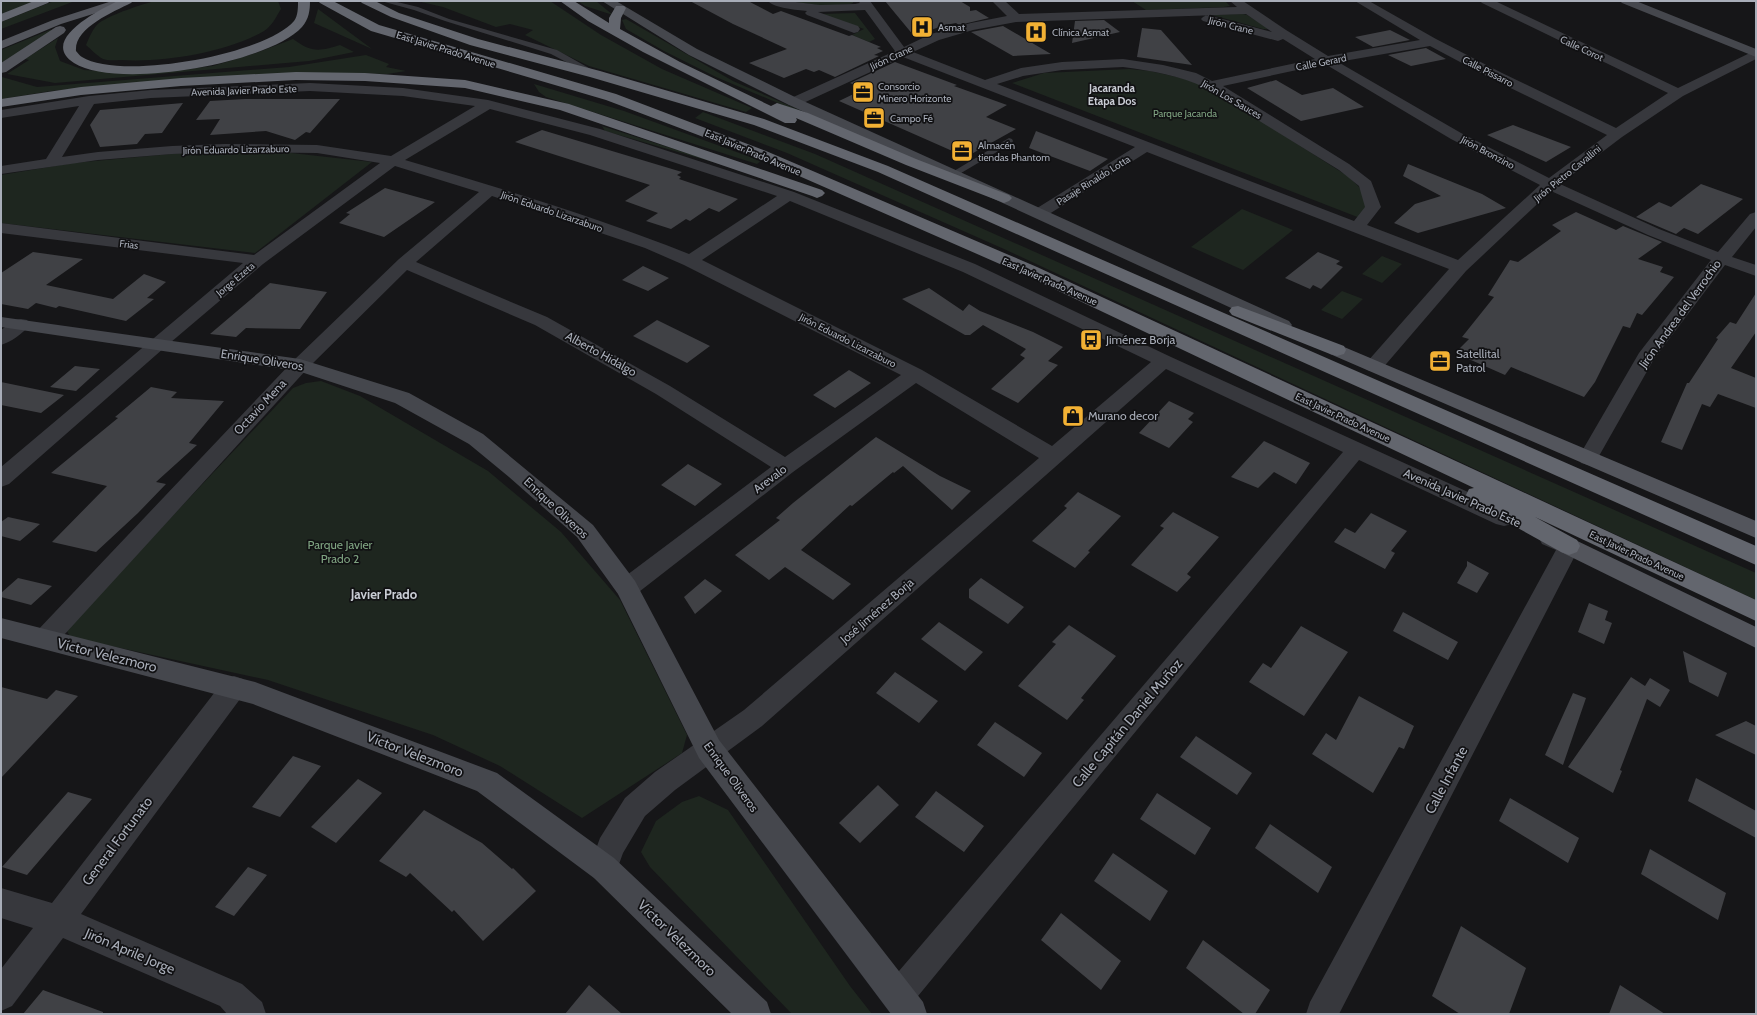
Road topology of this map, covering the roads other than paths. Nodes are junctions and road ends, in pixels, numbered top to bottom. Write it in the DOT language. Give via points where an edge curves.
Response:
graph roads {
  1 [pos="44,1"];
  2 [pos="90,1"];
  3 [pos="124,1"];
  4 [pos="127,1"];
  5 [pos="304,1"];
  6 [pos="324,1"];
  7 [pos="366,1"];
  8 [pos="384,1"];
  9 [pos="566,1"];
  10 [pos="608,1"];
  11 [pos="774,1"];
  12 [pos="998,1"];
  13 [pos="1120,1"];
  14 [pos="1236,1"];
  15 [pos="1362,1"];
  16 [pos="1486,1"];
  17 [pos="1626,1"];
  18 [pos="866,3"];
  19 [pos="802,7"];
  20 [pos="101,8"];
  21 [pos="620,8"];
  22 [pos="1248,10"];
  23 [pos="1158,13"];
  24 [pos="1137,14"];
  25 [pos="349,16"];
  26 [pos="1,18"];
  27 [pos="1016,18"];
  28 [pos="19,25"];
  29 [pos="854,29"];
  30 [pos="614,31"];
  31 [pos="377,42"];
  32 [pos="1432,42"];
  33 [pos="1,44"];
  34 [pos="1302,44"];
  35 [pos="902,52"];
  36 [pos="1756,53"];
  37 [pos="1328,60"];
  38 [pos="1,68"];
  39 [pos="595,74"];
  40 [pos="509,81"];
  41 [pos="985,84"];
  42 [pos="716,85"];
  43 [pos="1211,85"];
  44 [pos="1678,93"];
  45 [pos="532,99"];
  46 [pos="89,100"];
  47 [pos="794,102"];
  48 [pos="1,103"];
  49 [pos="488,104"];
  50 [pos="564,107"];
  51 [pos="1,114"];
  52 [pos="595,132"];
  53 [pos="1617,134"];
  54 [pos="1009,141"];
  55 [pos="1146,146"];
  56 [pos="393,161"];
  57 [pos="52,162"];
  58 [pos="883,169"];
  59 [pos="1,170"];
  60 [pos="953,174"];
  61 [pos="1549,184"];
  62 [pos="490,190"];
  63 [pos="790,195"];
  64 [pos="1004,198"];
  65 [pos="980,213"];
  66 [pos="1040,213"];
  67 [pos="1756,217"];
  68 [pos="1,228"];
  69 [pos="1357,228"];
  70 [pos="954,239"];
  71 [pos="1721,259"];
  72 [pos="257,260"];
  73 [pos="690,261"];
  74 [pos="405,263"];
  75 [pos="1460,267"];
  76 [pos="1030,271"];
  77 [pos="1756,271"];
  78 [pos="11,323"];
  79 [pos="1,339"];
  80 [pos="157,344"];
  81 [pos="1337,350"];
  82 [pos="1164,361"];
  83 [pos="300,365"];
  84 [pos="1374,366"];
  85 [pos="915,374"];
  86 [pos="1356,450"];
  87 [pos="1054,457"];
  88 [pos="1588,458"];
  89 [pos="786,466"];
  90 [pos="1,479"];
  91 [pos="1756,530"];
  92 [pos="1569,546"];
  93 [pos="1756,556"];
  94 [pos="627,588"];
  95 [pos="1756,611"];
  96 [pos="1,628"];
  97 [pos="1756,638"];
  98 [pos="45,639"];
  99 [pos="234,687"];
  100 [pos="709,749"];
  101 [pos="604,868"];
  102 [pos="1,903"];
  103 [pos="58,920"];
  104 [pos="1,996"];
  105 [pos="905,1005"];
  106 [pos="250,1014"];
  107 [pos="755,1014"];
  108 [pos="1322,1014"];
  1 -- 26 [label="highway"];
  2 -- 28 [label="main road"];
  3 -- 20 [label="main road"];
  4 -- 5 [label="highway" via="103,13 76,33 69,46 75,58 93,66 127,70 173,68 224,58 262,46 287,33 301,19 305,10"];
  6 -- 25 [label="highway, East Javier Prado Avenue"];
  7 -- 39 [label="highway, East Javier Prado Avenue" via="434,29"];
  8 -- 39 [label="lane" via="416,8 447,20 554,52"];
  9 -- 30 [label="highway"];
  10 -- 21 [label="street"];
  11 -- 19 [label="street"];
  12 -- 27 [label="street"];
  13 -- 24 [label="street"];
  14 -- 22 [label="street, Jirón Bronzino"];
  15 -- 32 [label="street, Calle Pissarro"];
  16 -- 44 [label="street, Calle Corot"];
  17 -- 36 [label="street"];
  18 -- 19 [label="street" via="830,9"];
  18 -- 35 [label="street"];
  19 -- 29 [label="street" via="810,13"];
  20 -- 33 [label="main road"];
  20 -- 38 [label="main road" via="70,23"];
  21 -- 30 [label="highway" via="614,18"];
  21 -- 47 [label="street" via="693,52"];
  22 -- 23 [label="street, Jirón Crane"];
  22 -- 34 [label="street, Jirón Bronzino"];
  23 -- 24 [label="street, Jirón Crane"];
  23 -- 34 [label="street, Jirón Crane" via="1219,21"];
  24 -- 27 [label="street, Jirón Crane"];
  25 -- 31 [label="highway"];
  25 -- 70 [label="highway, East Javier Prado Avenue" via="375,28 611,97 761,154"];
  27 -- 35 [label="street, Jirón Crane" via="936,37"];
  30 -- 42 [label="highway"];
  32 -- 37 [label="street, Calle Gerard"];
  32 -- 53 [label="street, Calle Pissarro"];
  34 -- 37 [label="street, Jirón Bronzino"];
  35 -- 41 [label="street"];
  35 -- 47 [label="street, Jirón Crane"];
  36 -- 44 [label="street, Jirón Pietro Cavallini"];
  37 -- 43 [label="street, Calle Gerard"];
  37 -- 61 [label="street, Jirón Bronzino" via="1414,113"];
  39 -- 58 [label="highway, East Javier Prado Avenue" via="759,122"];
  40 -- 45 [label="highway" via="524,88"];
  41 -- 43 [label="street, Jirón Los Sauces" via="1021,72 1056,67 1123,64 1163,69"];
  41 -- 55 [label="street"];
  42 -- 58 [label="highway"];
  42 -- 64 [label="highway" via="803,116"];
  43 -- 69 [label="street, Jirón Los Sauces" via="1344,167 1366,184 1373,207"];
  44 -- 53 [label="street, Jirón Pietro Cavallini"];
  45 -- 48 [label="highway" via="465,84 364,77 296,76 181,82 81,91"];
  45 -- 50 [label="highway"];
  46 -- 49 [label="street, Avenida Javier Prado Este" via="203,91 310,87 404,92"];
  46 -- 51 [label="street, Avenida Javier Prado Este"];
  46 -- 57 [label="street"];
  47 -- 60 [label="street"];
  49 -- 52 [label="street, East Javier Prado Avenue"];
  49 -- 56 [label="street, Jorge Ezeta"];
  50 -- 52 [label="highway"];
  50 -- 70 [label="highway"];
  52 -- 63 [label="street, East Javier Prado Avenue"];
  53 -- 61 [label="street, Jirón Pietro Cavallini"];
  54 -- 60 [label="lane"];
  55 -- 66 [label="street, Pasaje Rinaldo Lotta"];
  55 -- 69 [label="street"];
  56 -- 57 [label="street, Jirón Eduardo Lizarzaburo" via="317,149 241,148 172,150"];
  56 -- 62 [label="street, Jirón Eduardo Lizarzaburo"];
  56 -- 72 [label="street, Jorge Ezeta"];
  57 -- 59 [label="street, Jirón Eduardo Lizarzaburo"];
  58 -- 65 [label="highway, East Javier Prado Avenue"];
  60 -- 64 [label="street"];
  61 -- 71 [label="street, Jirón Bronzino" via="1616,216"];
  61 -- 75 [label="street, Jirón Pietro Cavallini"];
  62 -- 73 [label="street, Jirón Eduardo Lizarzaburo" via="651,245"];
  62 -- 74 [label="street, Octavio Mena"];
  63 -- 73 [label="street"];
  63 -- 82 [label="street, East Javier Prado Avenue" via="969,268"];
  64 -- 66 [label="street"];
  65 -- 81 [label="highway"];
  65 -- 93 [label="highway, East Javier Prado Avenue"];
  66 -- 81 [label="street"];
  67 -- 71 [label="street, Jirón Andrea del Verrochio"];
  68 -- 72 [label="street, Frias"];
  69 -- 75 [label="street"];
  70 -- 76 [label="highway, East Javier Prado Avenue"];
  71 -- 77 [label="street, Jirón Bronzino"];
  71 -- 88 [label="street, Jirón Andrea del Verrochio" via="1646,357"];
  72 -- 80 [label="street, Jorge Ezeta"];
  73 -- 85 [label="street, Jirón Eduardo Lizarzaburo"];
  74 -- 83 [label="street, Octavio Mena"];
  74 -- 89 [label="street, Alberto Hidalgo" via="541,321 664,390"];
  75 -- 84 [label="street, Jirón Pietro Cavallini"];
  76 -- 92 [label="highway" via="1341,425"];
  76 -- 95 [label="highway, East Javier Prado Avenue"];
  78 -- 79 [label="street"];
  78 -- 80 [label="street, Enrique Oliveros"];
  80 -- 83 [label="street, Enrique Oliveros"];
  80 -- 90 [label="street, Jorge Ezeta"];
  81 -- 84 [label="main road"];
  82 -- 86 [label="street, East Javier Prado Avenue"];
  82 -- 87 [label="street, José Jiménez Borja"];
  83 -- 94 [label="street, Enrique Oliveros" via="402,398 476,439 585,531"];
  83 -- 98 [label="street, Octavio Mena"];
  84 -- 88 [label="main road"];
  85 -- 87 [label="street, Jirón Eduardo Lizarzaburo"];
  85 -- 89 [label="street, Arevalo"];
  86 -- 92 [label="street, Avenida Javier Prado Este"];
  86 -- 105 [label="street, Calle Capitán Daniel Muñoz"];
  87 -- 100 [label="street, José Jiménez Borja" via="753,718"];
  88 -- 91 [label="main road"];
  89 -- 94 [label="street, Arevalo"];
  92 -- 97 [label="main road, East Javier Prado Avenue"];
  92 -- 108 [label="street, Calle Infante"];
  94 -- 100 [label="street, Enrique Oliveros"];
  96 -- 98 [label="street, Víctor Velezmoro"];
  98 -- 99 [label="street, Víctor Velezmoro"];
  99 -- 101 [label="street, Víctor Velezmoro" via="486,782"];
  99 -- 103 [label="street, General Fortunato"];
  100 -- 101 [label="street, José Jiménez Borja" via="635,807 610,848"];
  100 -- 105 [label="street, Enrique Oliveros"];
  101 -- 107 [label="street, Víctor Velezmoro"];
  102 -- 103 [label="street, Jirón Aprile Jorge"];
  103 -- 104 [label="street, General Fortunato"];
  103 -- 106 [label="street, Jirón Aprile Jorge" via="231,995"];
}
